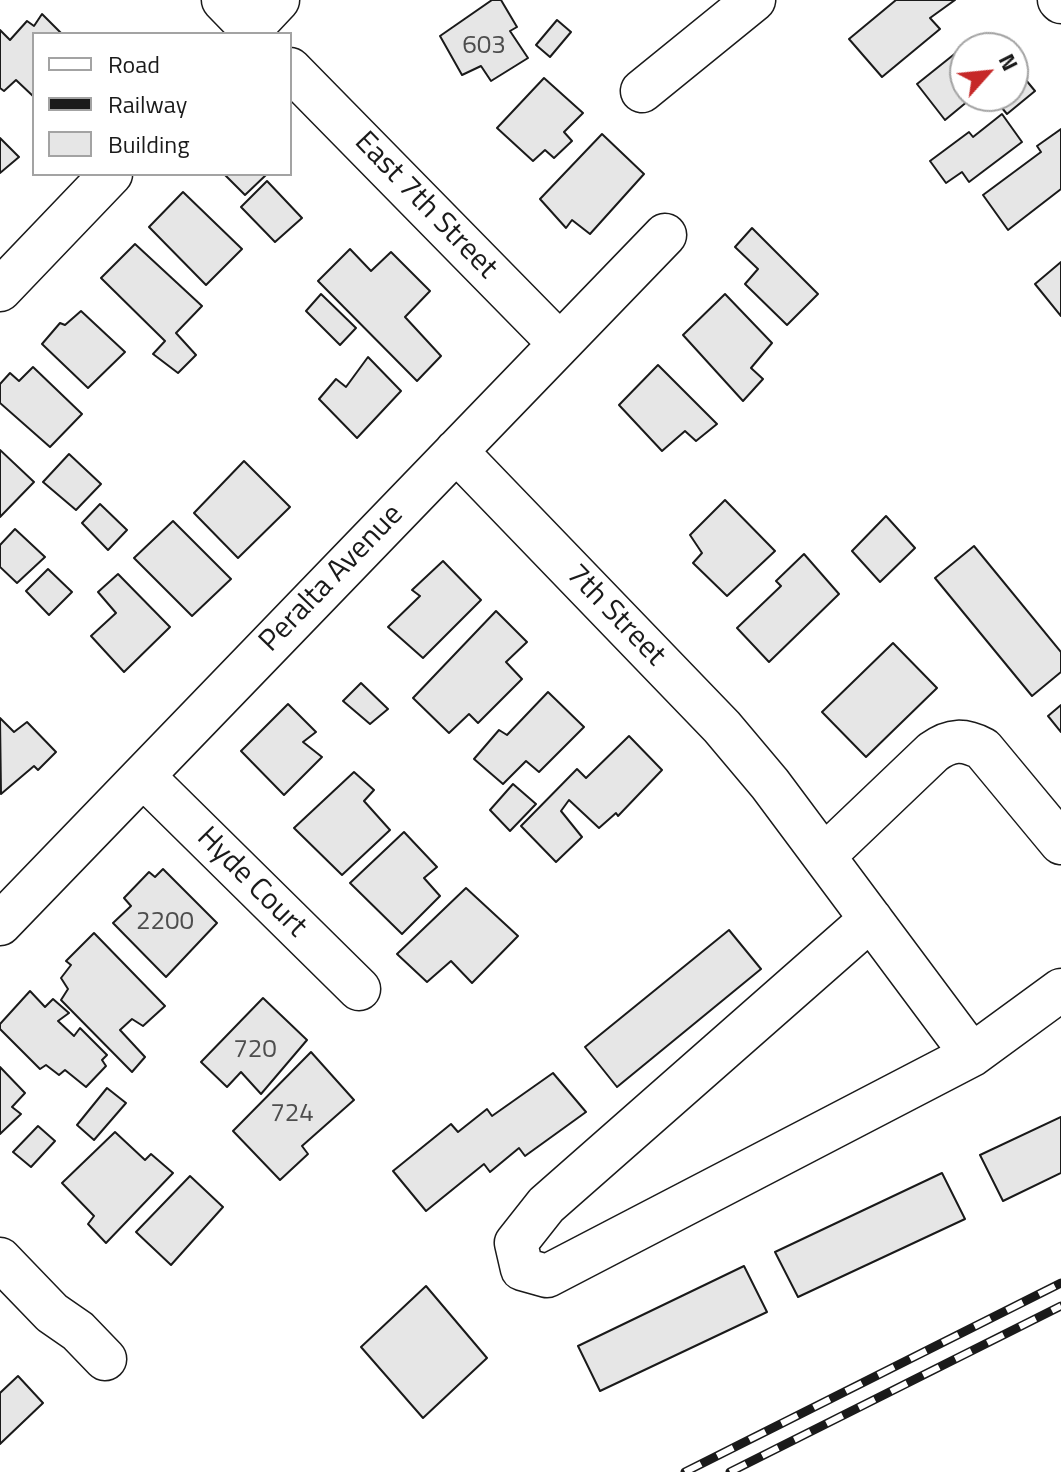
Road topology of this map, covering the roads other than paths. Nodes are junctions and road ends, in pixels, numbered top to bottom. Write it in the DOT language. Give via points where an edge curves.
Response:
graph roads {
  1 [pos="754,0"];
  2 [pos="292,71"];
  3 [pos="642,91"];
  4 [pos="109,176"];
  5 [pos="665,235"];
  6 [pos="0,290"];
  7 [pos="559,343"];
  8 [pos="456,451"];
  9 [pos="143,776"];
  10 [pos="1061,843"];
  11 [pos="824,856"];
  12 [pos="6,905"];
  13 [pos="871,919"];
  14 [pos="359,989"];
  15 [pos="1061,990"];
  16 [pos="972,1055"];
  17 [pos="0,1259"];
  18 [pos="105,1359"];
  1 -- 3 [label="street"];
  2 -- 7 [label="street, East 7th Street"];
  4 -- 6 [label="street"];
  5 -- 7 [label="street, Peralta Avenue"];
  7 -- 8 [label="street, Peralta Avenue"];
  8 -- 9 [label="street, Peralta Avenue"];
  8 -- 11 [label="street, 7th Street" via="722,727"];
  9 -- 12 [label="street, Peralta Avenue"];
  9 -- 14 [label="street, Hyde Court"];
  10 -- 11 [label="street" via="983,749 966,740 933,752"];
  11 -- 13 [label="street, 7th Street"];
  13 -- 16 [label="street, 7th Street"];
  13 -- 16 [label="street" via="546,1205 516,1243 522,1269 547,1276"];
  15 -- 16 [label="street"];
  17 -- 18 [label="street"];
}
